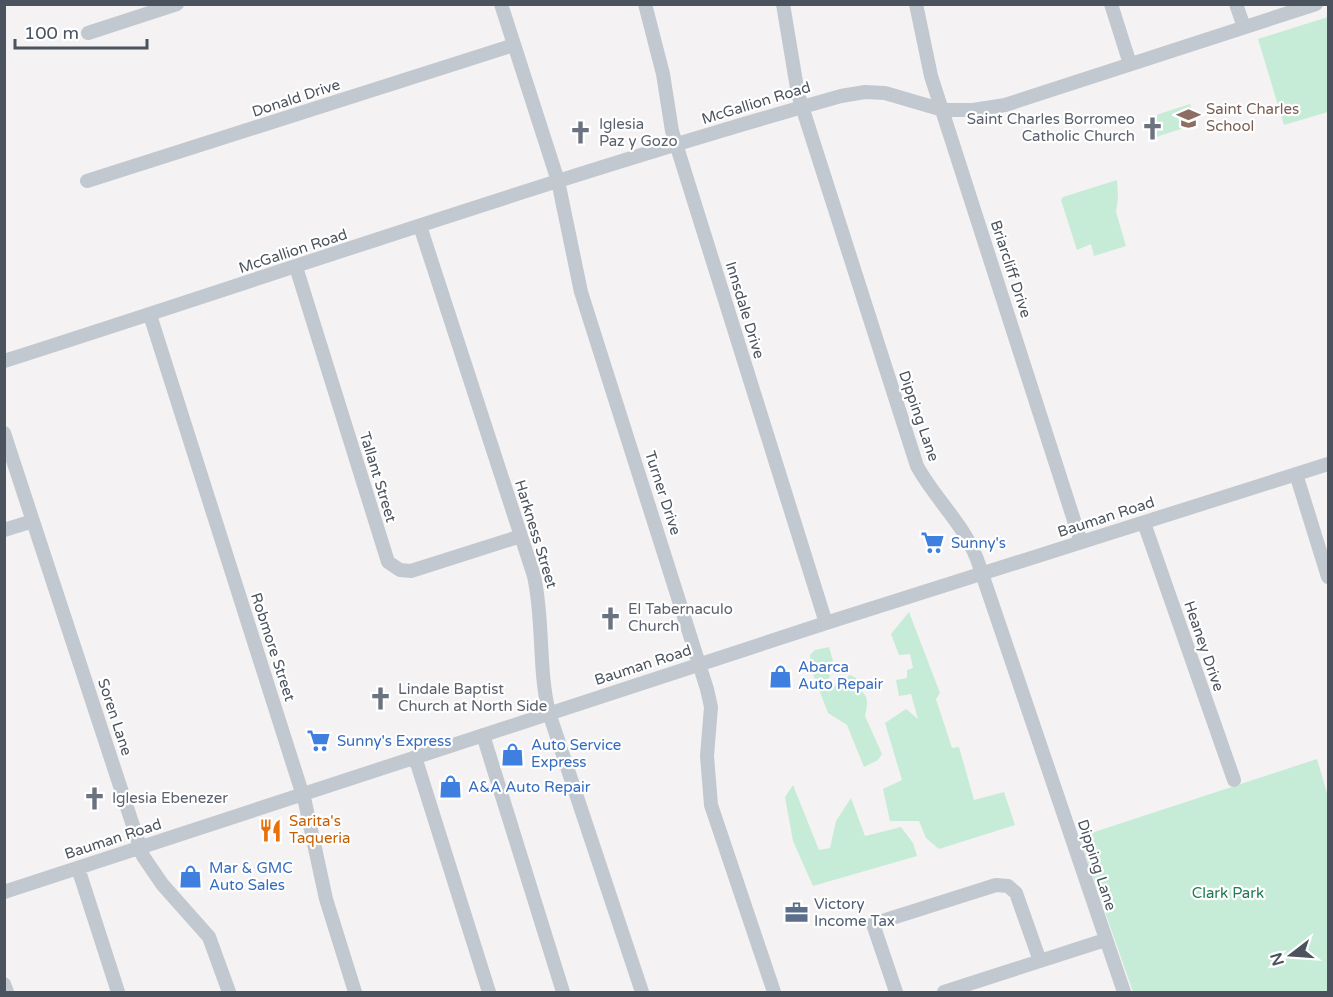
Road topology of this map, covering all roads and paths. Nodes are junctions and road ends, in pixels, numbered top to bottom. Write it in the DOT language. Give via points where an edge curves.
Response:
graph roads {
  1 [pos="177,4"];
  2 [pos="501,4"];
  3 [pos="645,4"];
  4 [pos="783,4"];
  5 [pos="916,4"];
  6 [pos="1111,4"];
  7 [pos="1236,4"];
  8 [pos="1316,4"];
  9 [pos="1244,27"];
  10 [pos="88,33"];
  11 [pos="514,45"];
  12 [pos="1130,64"];
  13 [pos="801,107"];
  14 [pos="943,110"];
  15 [pos="675,144"];
  16 [pos="87,181"];
  17 [pos="558,181"];
  18 [pos="420,226"];
  19 [pos="296,267"];
  20 [pos="150,315"];
  21 [pos="4,361"];
  22 [pos="4,433"];
  23 [pos="1329,464"];
  24 [pos="1296,474"];
  25 [pos="33,521"];
  26 [pos="1144,523"];
  27 [pos="4,530"];
  28 [pos="521,536"];
  29 [pos="1081,542"];
  30 [pos="982,573"];
  31 [pos="1329,577"];
  32 [pos="826,623"];
  33 [pos="700,664"];
  34 [pos="549,713"];
  35 [pos="483,735"];
  36 [pos="415,757"];
  37 [pos="1234,780"];
  38 [pos="303,794"];
  39 [pos="141,848"];
  40 [pos="78,868"];
  41 [pos="4,892"];
  42 [pos="1105,940"];
  43 [pos="1040,961"];
  44 [pos="4,984"];
  45 [pos="7,993"];
  46 [pos="118,993"];
  47 [pos="229,993"];
  48 [pos="355,993"];
  49 [pos="489,993"];
  50 [pos="562,993"];
  51 [pos="642,993"];
  52 [pos="774,993"];
  53 [pos="896,993"];
  54 [pos="944,993"];
  55 [pos="1124,993"];
  1 -- 10 [label="street"];
  2 -- 11 [label="street, Turner Drive"];
  3 -- 15 [label="street, Innsdale Drive"];
  4 -- 13 [label="street, Dipping Lane"];
  5 -- 14 [label="street, Briarcliff Drive" via="925,54"];
  6 -- 12 [label="street"];
  7 -- 9 [label="street"];
  8 -- 9 [label="street, McGallion Road"];
  9 -- 12 [label="street, McGallion Road"];
  11 -- 16 [label="street, Donald Drive"];
  11 -- 17 [label="street, Turner Drive"];
  12 -- 14 [label="street, McGallion Road" via="1005,105"];
  13 -- 14 [label="street, McGallion Road" via="865,92 885,93"];
  13 -- 15 [label="street, McGallion Road"];
  13 -- 30 [label="street, Dipping Lane" via="917,466 964,530"];
  14 -- 29 [label="street, Briarcliff Drive"];
  15 -- 17 [label="street, McGallion Road"];
  15 -- 32 [label="street, Innsdale Drive"];
  17 -- 18 [label="street, McGallion Road"];
  17 -- 33 [label="street, Turner Drive" via="581,292"];
  18 -- 19 [label="street, McGallion Road"];
  18 -- 28 [label="street, Harkness Street"];
  19 -- 20 [label="street, McGallion Road"];
  19 -- 28 [label="street, Tallant Street" via="388,562 400,570 411,571"];
  20 -- 21 [label="street, McGallion Road"];
  20 -- 38 [label="street, Robmore Street"];
  22 -- 25 [label="street, Soren Lane"];
  23 -- 24 [label="street, Bauman Road"];
  24 -- 26 [label="street, Bauman Road"];
  24 -- 31 [label="street"];
  25 -- 27 [label="street"];
  25 -- 39 [label="street, Soren Lane"];
  26 -- 29 [label="street, Bauman Road"];
  26 -- 37 [label="street, Heaney Drive"];
  28 -- 34 [label="street, Harkness Street" via="538,595 542,675"];
  29 -- 30 [label="street, Bauman Road"];
  30 -- 32 [label="street, Bauman Road"];
  30 -- 42 [label="street, Dipping Lane"];
  32 -- 33 [label="street, Bauman Road"];
  33 -- 34 [label="street, Bauman Road"];
  33 -- 52 [label="street, Turner Drive" via="711,707 707,756 711,804"];
  34 -- 35 [label="street, Bauman Road"];
  34 -- 51 [label="street, Harkness Street"];
  35 -- 36 [label="street, Bauman Road"];
  35 -- 50 [label="street"];
  36 -- 38 [label="street, Bauman Road"];
  36 -- 49 [label="street"];
  38 -- 39 [label="street, Bauman Road"];
  38 -- 48 [label="street, Robmore Street" via="326,899"];
  39 -- 40 [label="street, Bauman Road"];
  39 -- 47 [label="street, Soren Lane" via="151,870 209,937"];
  40 -- 41 [label="street, Bauman Road"];
  40 -- 46 [label="street"];
  42 -- 43 [label="street"];
  42 -- 55 [label="street, Dipping Lane"];
  43 -- 53 [label="street" via="1016,893 1008,886 996,885 873,924"];
  43 -- 54 [label="street"];
  44 -- 45 [label="street"];
}
